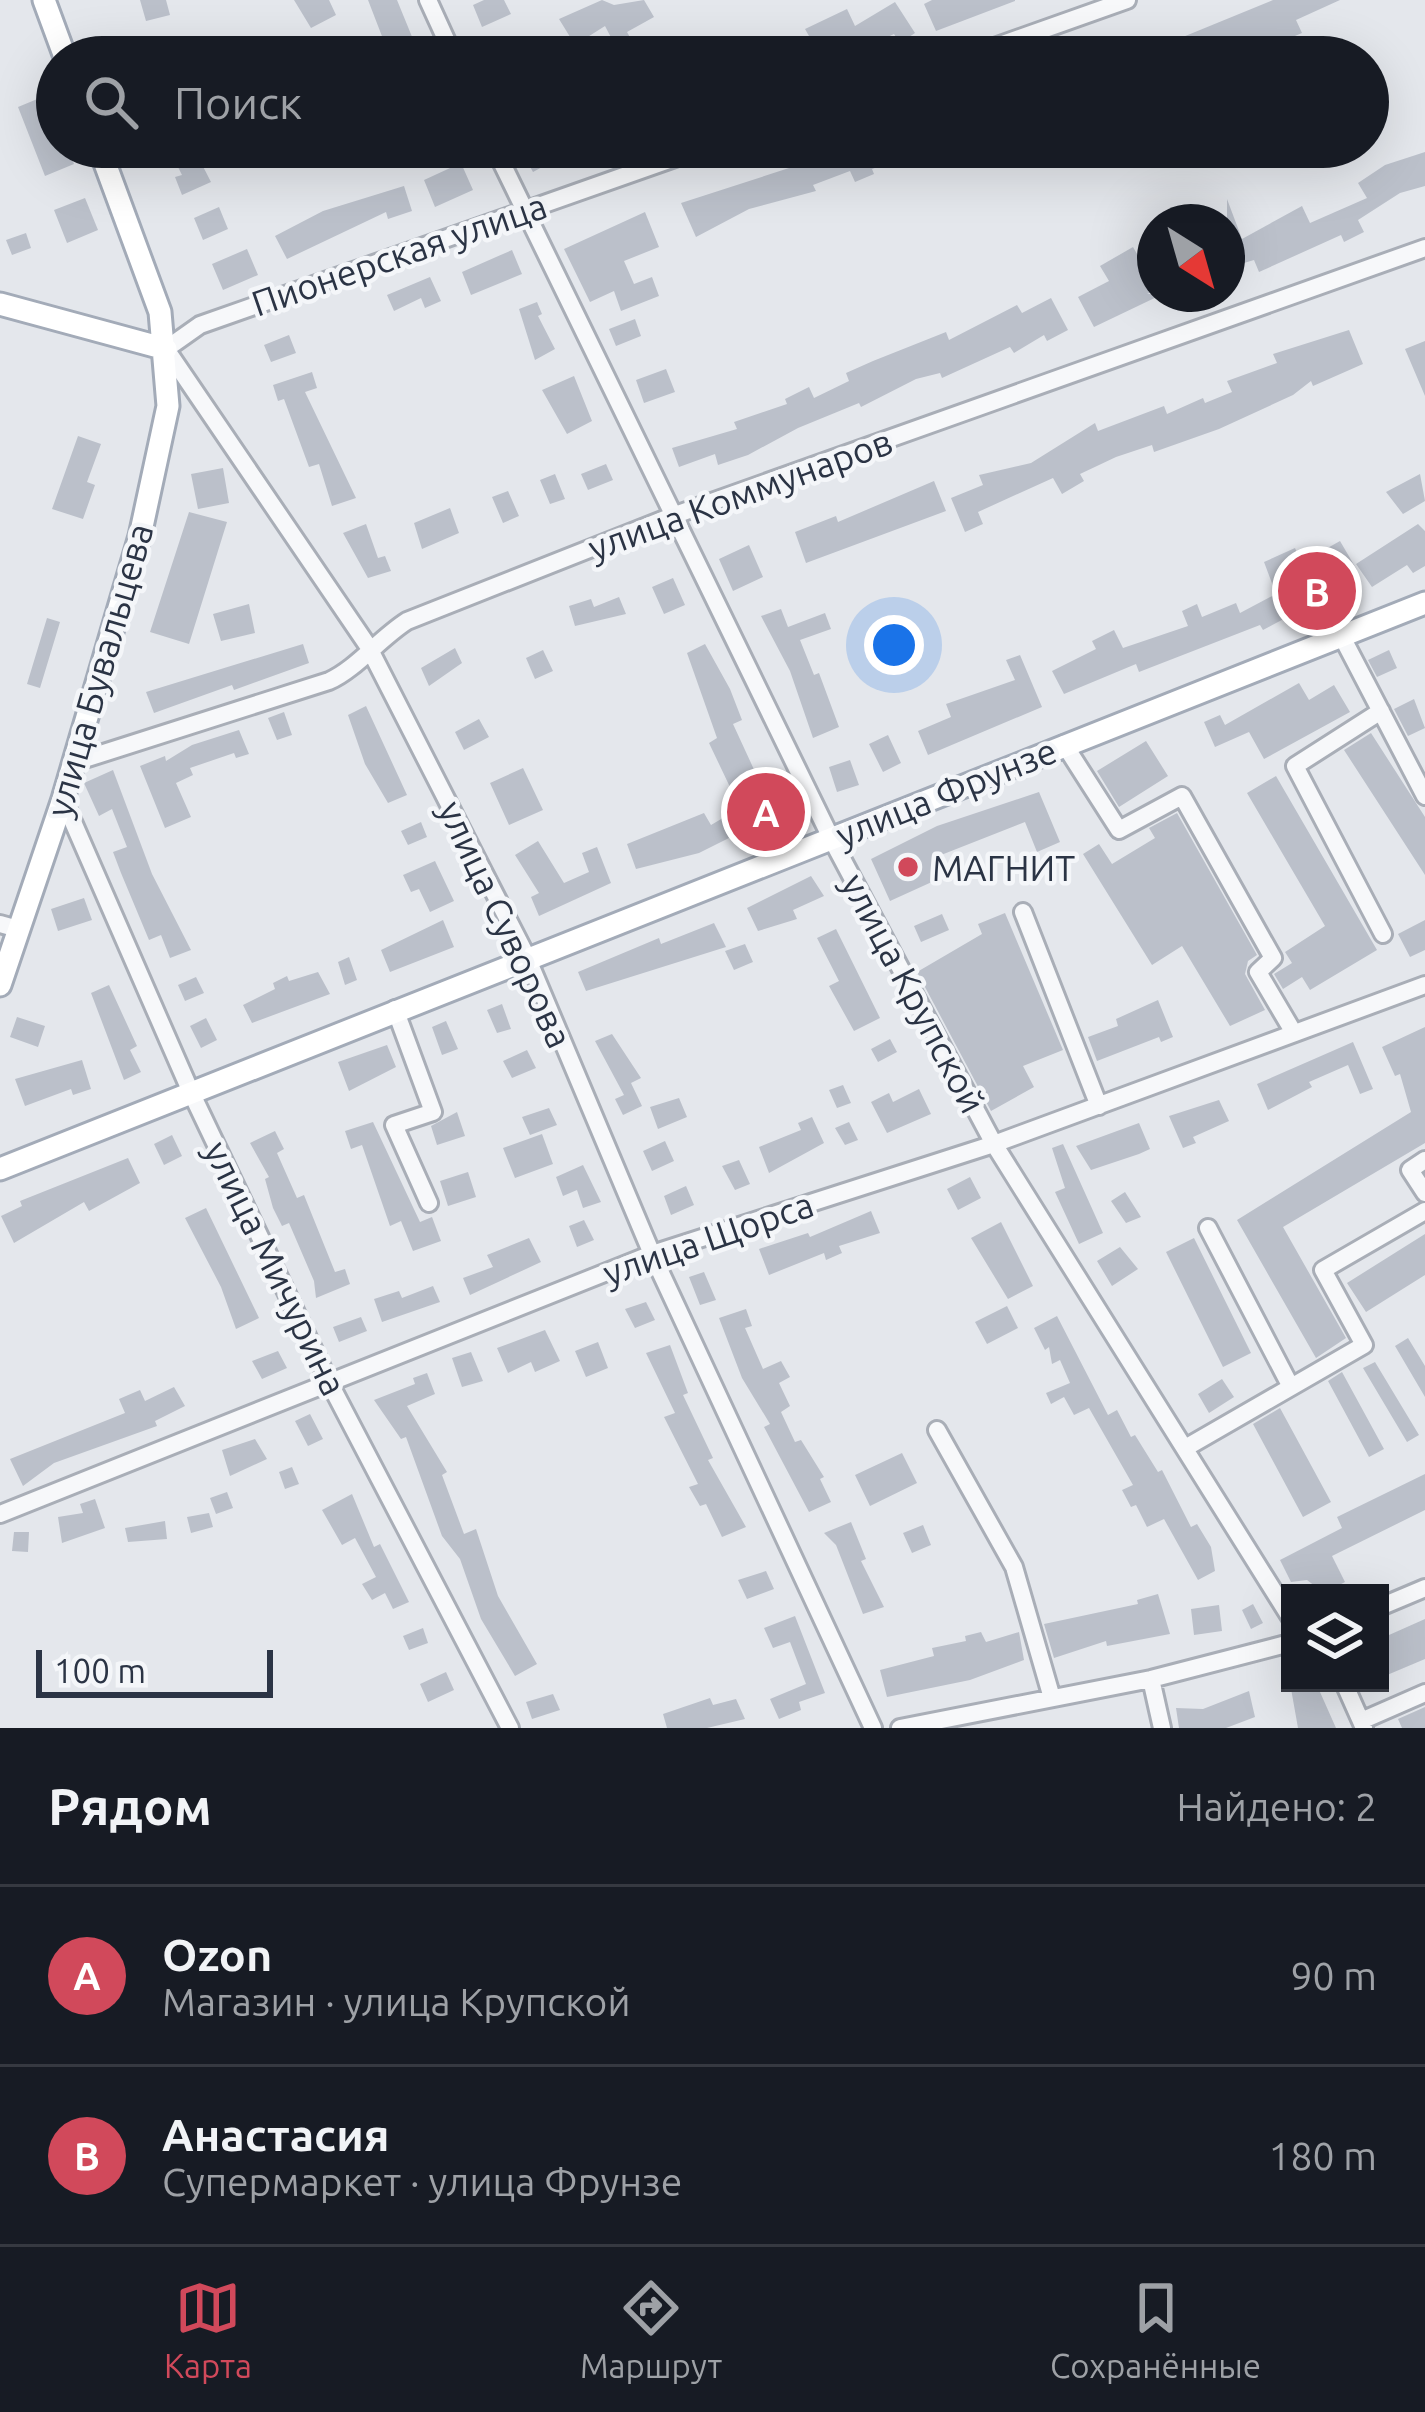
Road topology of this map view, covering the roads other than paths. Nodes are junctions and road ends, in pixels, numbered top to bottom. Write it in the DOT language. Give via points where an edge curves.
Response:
graph roads {
  1 [pos="44,0"];
  2 [pos="428,0"];
  3 [pos="1066,0"];
  4 [pos="1127,0"];
  5 [pos="1073,20"];
  6 [pos="57,36"];
  7 [pos="444,36"];
  8 [pos="1027,36"];
  9 [pos="106,168"];
  10 [pos="504,168"];
  11 [pos="645,168"];
  12 [pos="523,210"];
  13 [pos="1425,248"];
  14 [pos="0,304"];
  15 [pos="166,349"];
  16 [pos="675,515"];
  17 [pos="1425,603"];
  18 [pos="1340,634"];
  19 [pos="368,646"];
  20 [pos="1381,711"];
  21 [pos="1064,744"];
  22 [pos="72,763"];
  23 [pos="1425,796"];
  24 [pos="63,799"];
  25 [pos="831,838"];
  26 [pos="1022,912"];
  27 [pos="9,927"];
  28 [pos="1383,934"];
  29 [pos="527,957"];
  30 [pos="1425,985"];
  31 [pos="0,986"];
  32 [pos="395,1009"];
  33 [pos="1294,1034"];
  34 [pos="190,1090"];
  35 [pos="1099,1106"];
  36 [pos="994,1144"];
  37 [pos="1425,1160"];
  38 [pos="0,1169"];
  39 [pos="1425,1192"];
  40 [pos="429,1203"];
  41 [pos="1425,1211"];
  42 [pos="1208,1228"];
  43 [pos="652,1254"];
  44 [pos="328,1380"];
  45 [pos="1292,1387"];
  46 [pos="937,1430"];
  47 [pos="1187,1447"];
  48 [pos="0,1514"];
  49 [pos="1425,1588"];
  50 [pos="1281,1602"];
  51 [pos="1389,1603"];
  52 [pos="1281,1645"];
  53 [pos="1151,1679"];
  54 [pos="1348,1692"];
  55 [pos="1425,1693"];
  56 [pos="1052,1698"];
  57 [pos="1362,1725"];
  58 [pos="510,1728"];
  59 [pos="873,1728"];
  60 [pos="900,1728"];
  61 [pos="1162,1728"];
  1 -- 6 [label="main road"];
  2 -- 7 [label="street"];
  3 -- 5 [label="street"];
  4 -- 5 [label="street"];
  5 -- 8 [label="street"];
  9 -- 15 [label="main road, улица Суворова"];
  10 -- 12 [label="street, улица Крупской"];
  11 -- 12 [label="street, Пионерская улица"];
  12 -- 15 [label="street, Пионерская улица" via="200,325"];
  12 -- 16 [label="street, улица Крупской"];
  13 -- 16 [label="street, улица Коммунаров"];
  14 -- 15 [label="main road"];
  15 -- 19 [label="street, улица Суворова"];
  15 -- 22 [label="main road, улица Бувальцева" via="168,406 156,469"];
  16 -- 19 [label="street, улица Коммунаров" via="407,621"];
  16 -- 25 [label="street, улица Крупской"];
  17 -- 18 [label="main road, улица Фрунзе"];
  18 -- 20 [label="street"];
  18 -- 21 [label="main road, улица Фрунзе"];
  19 -- 22 [label="street, улица Коммунаров" via="349,672 329,681"];
  19 -- 29 [label="street, улица Суворова"];
  20 -- 23 [label="street"];
  20 -- 28 [label="street" via="1294,766"];
  21 -- 25 [label="main road, улица Фрунзе"];
  21 -- 33 [label="street" via="1119,830 1182,796 1273,958 1258,972"];
  22 -- 24 [label="main road, улица Бувальцева"];
  24 -- 27 [label="main road, улица Бувальцева"];
  24 -- 34 [label="street, улица Мичурина"];
  25 -- 29 [label="main road, улица Фрунзе"];
  25 -- 36 [label="street, улица Крупской"];
  26 -- 35 [label="street"];
  27 -- 31 [label="main road, улица Бувальцева"];
  29 -- 32 [label="main road, улица Фрунзе"];
  29 -- 43 [label="street, улица Суворова"];
  30 -- 33 [label="street, улица Щорса"];
  32 -- 34 [label="main road, улица Фрунзе"];
  32 -- 40 [label="street" via="433,1112 394,1125"];
  33 -- 35 [label="street, улица Щорса"];
  34 -- 38 [label="main road, улица Фрунзе"];
  34 -- 44 [label="street, улица Мичурина"];
  35 -- 36 [label="street, улица Щорса"];
  36 -- 43 [label="street, улица Щорса"];
  36 -- 47 [label="street, улица Крупской"];
  37 -- 39 [label="street" via="1410,1170"];
  41 -- 45 [label="street" via="1323,1270 1364,1345"];
  42 -- 45 [label="street"];
  43 -- 44 [label="street, улица Щорса"];
  43 -- 59 [label="street, улица Суворова"];
  44 -- 48 [label="street, улица Щорса"];
  44 -- 58 [label="street, улица Мичурина"];
  45 -- 47 [label="street"];
  46 -- 56 [label="street" via="1013,1567"];
  47 -- 50 [label="street, улица Крупской"];
  49 -- 51 [label="street"];
  52 -- 53 [label="street"];
  53 -- 56 [label="street"];
  53 -- 61 [label="street"];
  54 -- 57 [label="street"];
  55 -- 57 [label="street"];
  56 -- 60 [label="street"];
}
